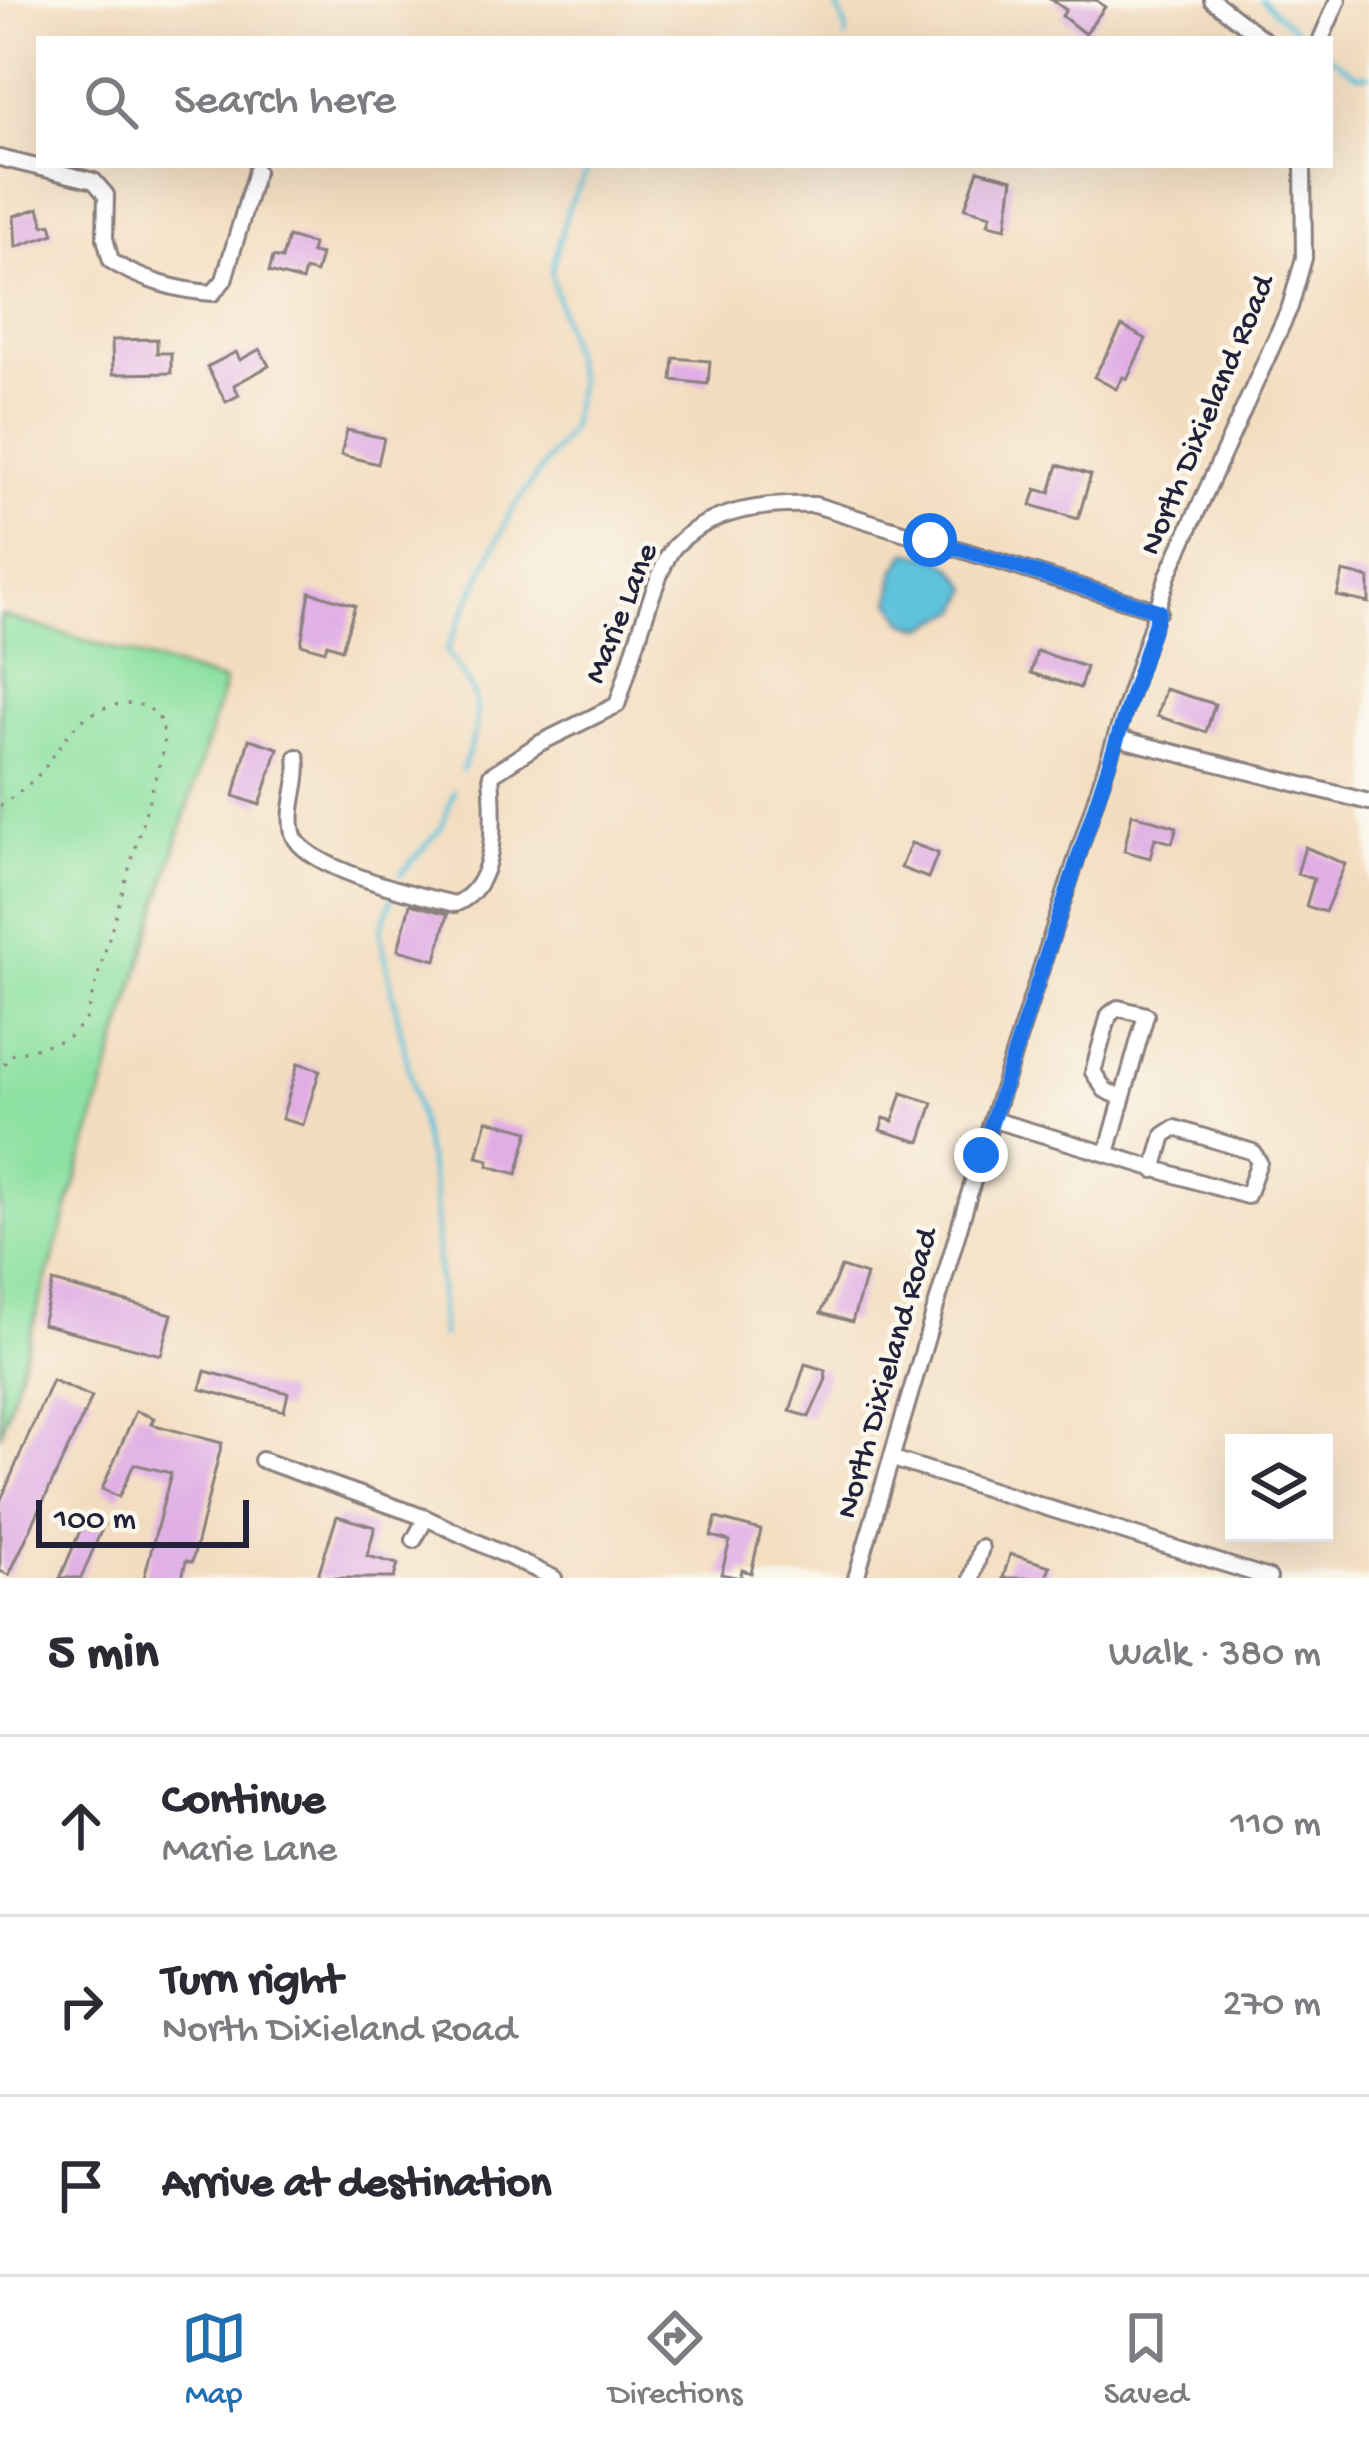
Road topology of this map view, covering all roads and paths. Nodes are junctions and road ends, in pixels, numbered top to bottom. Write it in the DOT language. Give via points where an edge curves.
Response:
graph roads {
  1 [pos="1212,0"];
  2 [pos="1338,0"];
  3 [pos="1259,36"];
  4 [pos="1322,36"];
  5 [pos="0,158"];
  6 [pos="36,167"];
  7 [pos="39,168"];
  8 [pos="1303,168"];
  9 [pos="256,171"];
  10 [pos="1159,611"];
  11 [pos="1117,737"];
  12 [pos="297,757"];
  13 [pos="1369,802"];
  14 [pos="0,806"];
  15 [pos="0,1071"];
  16 [pos="1122,1097"];
  17 [pos="993,1120"];
  18 [pos="1107,1153"];
  19 [pos="1154,1170"];
  20 [pos="892,1459"];
  21 [pos="262,1460"];
  22 [pos="426,1518"];
  23 [pos="414,1540"];
  24 [pos="981,1548"];
  25 [pos="554,1578"];
  26 [pos="856,1578"];
  27 [pos="972,1578"];
  28 [pos="1269,1578"];
  1 -- 3 [label="street"];
  2 -- 4 [label="street"];
  5 -- 6 [label="street"];
  7 -- 9 [label="street" via="94,182 106,195 111,261 213,293 224,280"];
  8 -- 10 [label="street, North Dixieland Road" via="1304,258 1290,307 1196,506"];
  10 -- 11 [label="street, North Dixieland Road"];
  10 -- 12 [label="street, Marie Lane" via="815,505 733,512 672,548 616,705 491,775 482,880 472,897 455,904 327,866 307,852 293,836"];
  11 -- 13 [label="street"];
  11 -- 17 [label="street, North Dixieland Road"];
  14 -- 15 [label="path" via="84,719 133,701 156,712 163,752 85,1020 67,1039 17,1051"];
  16 -- 16 [label="street" via="1146,1016 1118,1009 1093,1072"];
  16 -- 18 [label="street"];
  17 -- 18 [label="street"];
  17 -- 20 [label="street, North Dixieland Road"];
  18 -- 19 [label="street"];
  19 -- 19 [label="street" via="1246,1196 1258,1162 1253,1152 1175,1128 1164,1136"];
  20 -- 26 [label="street, North Dixieland Road"];
  20 -- 28 [label="street"];
  21 -- 22 [label="street"];
  22 -- 23 [label="street"];
  22 -- 25 [label="street"];
  24 -- 27 [label="street"];
}
